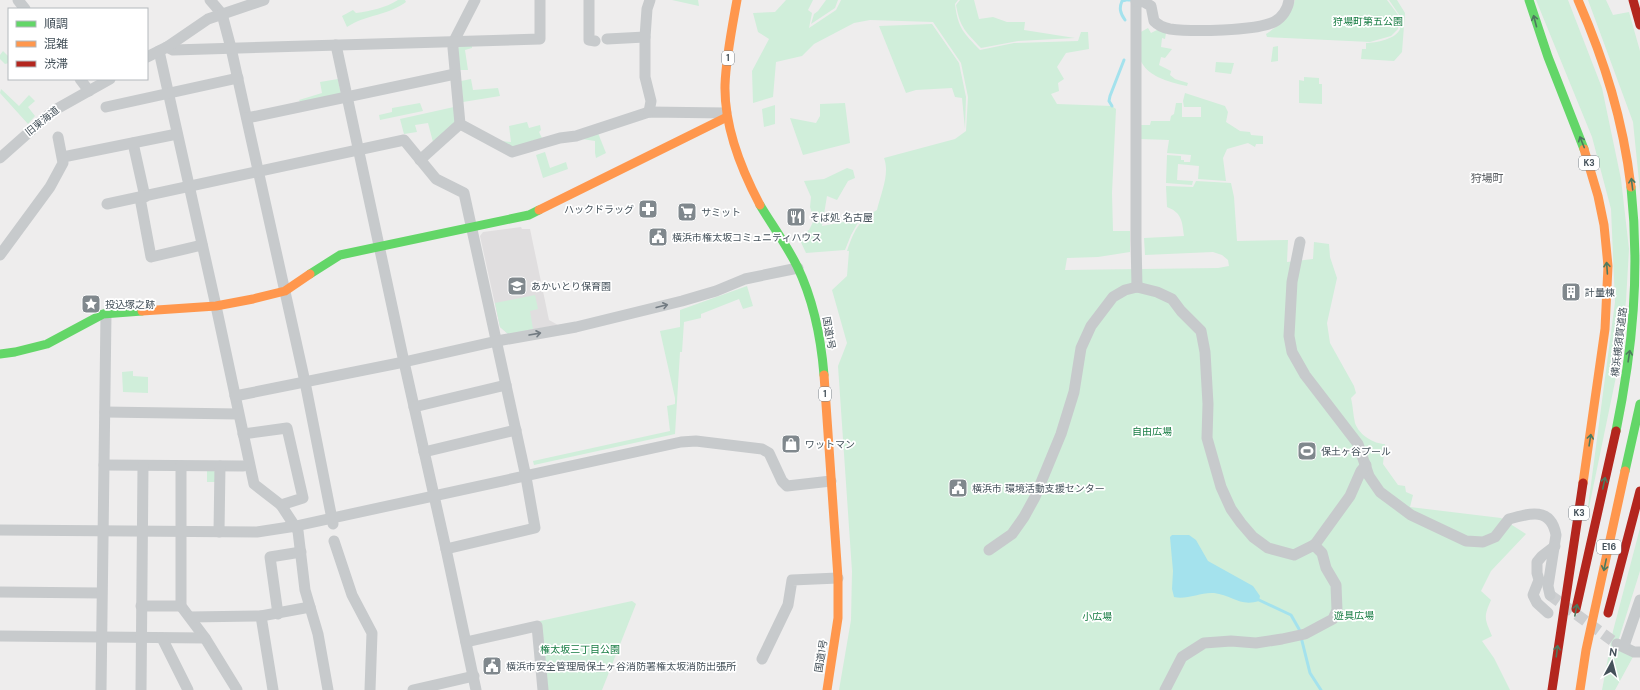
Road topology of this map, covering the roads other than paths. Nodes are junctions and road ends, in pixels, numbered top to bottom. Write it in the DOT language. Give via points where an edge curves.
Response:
graph roads {
  1 [pos="18,0"];
  2 [pos="210,0"];
  3 [pos="264,0"];
  4 [pos="475,0"];
  5 [pos="540,0"];
  6 [pos="589,0"];
  7 [pos="650,0"];
  8 [pos="737,0"];
  9 [pos="1289,0"];
  10 [pos="1529,0"];
  11 [pos="1578,0"];
  12 [pos="1632,0"];
  13 [pos="1136,1"];
  14 [pos="24,8"];
  15 [pos="222,14"];
  16 [pos="1640,25"];
  17 [pos="645,37"];
  18 [pos="607,39"];
  19 [pos="595,40"];
  20 [pos="454,41"];
  21 [pos="336,45"];
  22 [pos="232,48"];
  23 [pos="163,49"];
  24 [pos="148,57"];
  25 [pos="455,74"];
  26 [pos="238,78"];
  27 [pos="81,80"];
  28 [pos="108,80"];
  29 [pos="89,91"];
  30 [pos="168,93"];
  31 [pos="348,97"];
  32 [pos="106,107"];
  33 [pos="649,112"];
  34 [pos="727,115"];
  35 [pos="247,118"];
  36 [pos="460,124"];
  37 [pos="177,134"];
  38 [pos="58,138"];
  39 [pos="133,143"];
  40 [pos="359,150"];
  41 [pos="63,157"];
  42 [pos="0,158"];
  43 [pos="420,160"];
  44 [pos="259,172"];
  45 [pos="189,187"];
  46 [pos="142,197"];
  47 [pos="107,204"];
  48 [pos="471,226"];
  49 [pos="1300,242"];
  50 [pos="202,245"];
  51 [pos="379,246"];
  52 [pos="0,255"];
  53 [pos="798,268"];
  54 [pos="1137,287"];
  55 [pos="285,291"];
  56 [pos="216,306"];
  57 [pos="106,314"];
  58 [pos="497,341"];
  59 [pos="0,354"];
  60 [pos="404,362"];
  61 [pos="305,382"];
  62 [pos="506,385"];
  63 [pos="235,396"];
  64 [pos="1640,404"];
  65 [pos="414,407"];
  66 [pos="105,412"];
  67 [pos="238,414"];
  68 [pos="516,430"];
  69 [pos="243,434"];
  70 [pos="424,452"];
  71 [pos="104,465"];
  72 [pos="1366,465"];
  73 [pos="143,466"];
  74 [pos="181,466"];
  75 [pos="220,466"];
  76 [pos="246,466"];
  77 [pos="526,476"];
  78 [pos="830,481"];
  79 [pos="1640,491"];
  80 [pos="434,496"];
  81 [pos="281,505"];
  82 [pos="332,521"];
  83 [pos="296,526"];
  84 [pos="0,530"];
  85 [pos="103,532"];
  86 [pos="142,532"];
  87 [pos="181,532"];
  88 [pos="219,532"];
  89 [pos="334,541"];
  90 [pos="1314,545"];
  91 [pos="1555,546"];
  92 [pos="446,549"];
  93 [pos="989,550"];
  94 [pos="301,552"];
  95 [pos="838,578"];
  96 [pos="0,592"];
  97 [pos="101,593"];
  98 [pos="1550,595"];
  99 [pos="1640,600"];
  100 [pos="141,606"];
  101 [pos="181,606"];
  102 [pos="310,607"];
  103 [pos="1548,613"];
  104 [pos="278,614"];
  105 [pos="261,616"];
  106 [pos="190,617"];
  107 [pos="1575,617"];
  108 [pos="1606,620"];
  109 [pos="1637,622"];
  110 [pos="0,636"];
  111 [pos="101,637"];
  112 [pos="141,638"];
  113 [pos="162,638"];
  114 [pos="205,638"];
  115 [pos="466,642"];
  116 [pos="1640,652"];
  117 [pos="762,659"];
  118 [pos="474,676"];
  119 [pos="418,689"];
  120 [pos="101,690"];
  121 [pos="141,690"];
  122 [pos="188,690"];
  123 [pos="237,690"];
  124 [pos="272,690"];
  125 [pos="328,690"];
  126 [pos="370,690"];
  127 [pos="476,690"];
  128 [pos="543,690"];
  129 [pos="827,690"];
  130 [pos="1165,690"];
  131 [pos="1552,690"];
  132 [pos="1580,690"];
  1 -- 14 [label="street"];
  2 -- 15 [label="street"];
  3 -- 15 [label="street"];
  4 -- 20 [label="street"];
  5 -- 20 [label="street" via="540,39"];
  6 -- 19 [label="street" via="589,40"];
  7 -- 17 [label="street"];
  8 -- 34 [label="main road, 国道1号 / 1" via="727,70"];
  9 -- 13 [label="street" via="1285,12 1275,21 1259,27 1205,30 1170,29 1159,26 1154,21 1151,6"];
  131 -- 10 [label="main road, K3, one-way" via="1594,417 1608,278 1605,227 1597,190 1586,153 1538,32"];
  107 -- 11 [label="main road, 横浜横須賀道路 / E16, one-way" via="1623,392 1637,284 1632,184 1618,109 1606,70"];
  12 -- 16 [label="main road"];
  13 -- 54 [label="street"];
  15 -- 22 [label="street"];
  15 -- 23 [label="street" via="208,19"];
  17 -- 18 [label="street"];
  17 -- 33 [label="street" via="645,77 651,101"];
  20 -- 21 [label="street"];
  20 -- 25 [label="street"];
  21 -- 22 [label="street"];
  21 -- 31 [label="street"];
  22 -- 23 [label="street"];
  22 -- 26 [label="street"];
  23 -- 24 [label="street"];
  23 -- 30 [label="street"];
  25 -- 31 [label="street"];
  25 -- 36 [label="street"];
  26 -- 30 [label="street"];
  26 -- 35 [label="street"];
  27 -- 29 [label="street"];
  28 -- 29 [label="street, 旧東海道"];
  29 -- 42 [label="street, 旧東海道" via="53,113"];
  30 -- 32 [label="street"];
  30 -- 37 [label="street"];
  31 -- 35 [label="street"];
  31 -- 40 [label="street"];
  33 -- 34 [label="street"];
  33 -- 36 [label="street" via="576,136 512,152"];
  34 -- 48 [label="main road" via="529,215"];
  34 -- 53 [label="main road, 国道1号 / 1" via="741,166"];
  35 -- 44 [label="street"];
  36 -- 43 [label="street"];
  37 -- 39 [label="street"];
  37 -- 45 [label="street"];
  38 -- 41 [label="street"];
  39 -- 41 [label="street"];
  39 -- 46 [label="street"];
  40 -- 43 [label="street" via="404,140"];
  40 -- 44 [label="street"];
  40 -- 51 [label="street"];
  41 -- 52 [label="street" via="63,163 50,188"];
  43 -- 48 [label="street" via="436,179 464,193"];
  44 -- 45 [label="street"];
  44 -- 55 [label="street"];
  45 -- 46 [label="street"];
  45 -- 50 [label="street"];
  46 -- 47 [label="street"];
  46 -- 50 [label="street" via="151,257"];
  48 -- 51 [label="main road"];
  48 -- 58 [label="street"];
  49 -- 72 [label="street" via="1292,282 1289,336 1292,352 1305,374 1358,444"];
  50 -- 56 [label="street"];
  51 -- 55 [label="main road" via="340,255"];
  51 -- 60 [label="street"];
  58 -- 53 [label="street, one-way" via="576,327 682,301 745,280"];
  53 -- 78 [label="main road, 国道1号 / 1" via="812,304 821,348"];
  54 -- 90 [label="street" via="1172,299 1201,331 1208,404 1207,438 1221,487 1231,509 1253,537 1268,548 1294,555"];
  54 -- 93 [label="street" via="1113,297 1091,326 1081,348 1074,392 1061,434 1035,497 1012,534"];
  55 -- 56 [label="main road"];
  55 -- 61 [label="street"];
  56 -- 57 [label="main road"];
  56 -- 63 [label="street"];
  57 -- 59 [label="main road" via="47,344"];
  57 -- 66 [label="street"];
  58 -- 60 [label="street"];
  58 -- 62 [label="street"];
  60 -- 61 [label="street"];
  60 -- 65 [label="street"];
  61 -- 63 [label="street"];
  61 -- 82 [label="street"];
  62 -- 65 [label="street"];
  62 -- 68 [label="street"];
  63 -- 67 [label="street"];
  64 -- 132 [label="main road, E16, one-way" via="1586,650"];
  65 -- 70 [label="street"];
  66 -- 67 [label="street"];
  66 -- 71 [label="street"];
  67 -- 69 [label="street"];
  68 -- 70 [label="street"];
  68 -- 77 [label="street"];
  69 -- 76 [label="street"];
  69 -- 81 [label="street" via="287,428 303,498"];
  70 -- 80 [label="street"];
  71 -- 73 [label="street"];
  71 -- 85 [label="street"];
  72 -- 90 [label="street" via="1361,470 1350,496"];
  72 -- 91 [label="street" via="1380,492 1411,515 1466,541 1483,542 1495,537 1519,511 1544,515 1550,520 1554,527"];
  73 -- 74 [label="street"];
  73 -- 86 [label="street"];
  74 -- 75 [label="street"];
  74 -- 87 [label="street"];
  75 -- 76 [label="street"];
  75 -- 88 [label="street"];
  76 -- 81 [label="street" via="254,484"];
  77 -- 78 [label="street" via="681,442 696,441 770,452 782,481 787,486"];
  77 -- 80 [label="street"];
  77 -- 92 [label="street" via="535,528"];
  78 -- 95 [label="main road, 国道1号 / 1"];
  79 -- 108 [label="main road"];
  80 -- 82 [label="street"];
  80 -- 92 [label="street"];
  81 -- 83 [label="street"];
  82 -- 83 [label="street"];
  83 -- 88 [label="street" via="257,532"];
  83 -- 94 [label="street"];
  84 -- 85 [label="street"];
  85 -- 86 [label="street"];
  85 -- 97 [label="street"];
  86 -- 87 [label="street"];
  86 -- 100 [label="street"];
  87 -- 88 [label="street"];
  87 -- 101 [label="street"];
  89 -- 126 [label="street" via="352,595 372,633"];
  90 -- 130 [label="street" via="1322,553 1326,568 1336,585 1337,610 1333,619 1305,634 1282,639 1256,643 1204,643 1182,657"];
  91 -- 98 [label="street" via="1548,586"];
  91 -- 103 [label="street" via="1537,562 1539,580 1533,595 1537,603"];
  92 -- 115 [label="street"];
  94 -- 102 [label="street" via="305,590"];
  94 -- 104 [label="street" via="270,557"];
  95 -- 117 [label="street" via="792,580 788,605"];
  95 -- 129 [label="main road, 国道1号 / 1" via="838,618"];
  96 -- 97 [label="street"];
  97 -- 111 [label="street"];
  99 -- 109 [label="street"];
  100 -- 101 [label="street"];
  100 -- 112 [label="street"];
  101 -- 106 [label="street"];
  102 -- 104 [label="street"];
  102 -- 125 [label="street" via="318,634"];
  104 -- 105 [label="street"];
  105 -- 106 [label="street"];
  105 -- 124 [label="street"];
  106 -- 114 [label="street"];
  109 -- 116 [label="street" via="1621,645 1634,652"];
  110 -- 111 [label="street"];
  111 -- 112 [label="street"];
  111 -- 120 [label="street"];
  112 -- 113 [label="street"];
  112 -- 121 [label="street"];
  113 -- 114 [label="street"];
  113 -- 122 [label="street"];
  114 -- 123 [label="street"];
  115 -- 118 [label="street"];
  115 -- 128 [label="street" via="537,626"];
  118 -- 119 [label="street"];
  118 -- 127 [label="street"];
}
